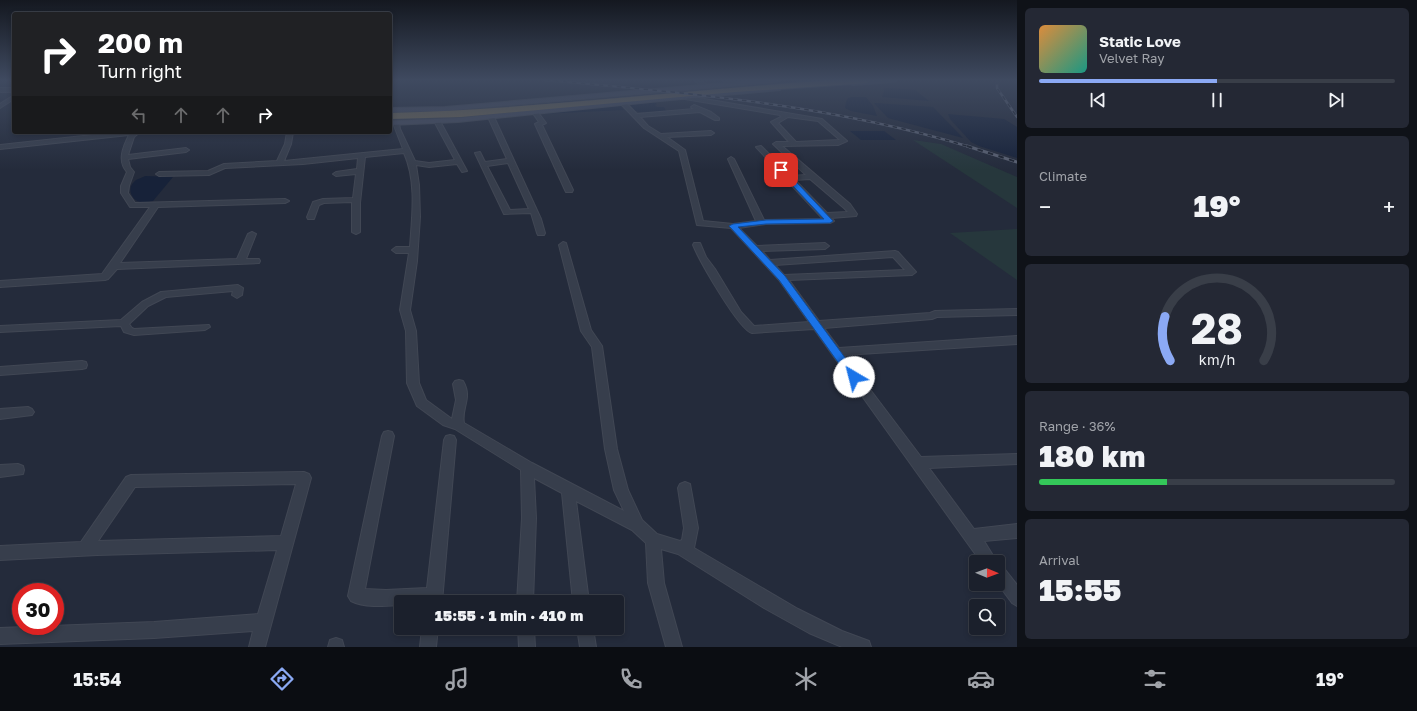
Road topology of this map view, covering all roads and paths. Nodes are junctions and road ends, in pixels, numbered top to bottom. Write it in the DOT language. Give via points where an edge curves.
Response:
graph roads {
  1 [pos="412,110"];
  2 [pos="472,110"];
  3 [pos="509,110"];
  4 [pos="553,110"];
  5 [pos="630,110"];
  6 [pos="698,110"];
  7 [pos="700,110"];
  8 [pos="758,110"];
  9 [pos="392,111"];
  10 [pos="392,111"];
  11 [pos="535,112"];
  12 [pos="782,114"];
  13 [pos="636,116"];
  14 [pos="491,117"];
  15 [pos="717,119"];
  16 [pos="392,120"];
  17 [pos="437,121"];
  18 [pos="711,133"];
  19 [pos="118,134"];
  20 [pos="134,134"];
  21 [pos="290,134"];
  22 [pos="659,136"];
  23 [pos="794,144"];
  24 [pos="0,147"];
  25 [pos="759,147"];
  26 [pos="186,150"];
  27 [pos="406,151"];
  28 [pos="478,153"];
  29 [pos="362,156"];
  30 [pos="124,158"];
  31 [pos="731,159"];
  32 [pos="510,161"];
  33 [pos="460,162"];
  34 [pos="280,163"];
  35 [pos="412,163"];
  36 [pos="483,164"];
  37 [pos="464,171"];
  38 [pos="360,172"];
  39 [pos="159,174"];
  40 [pos="336,174"];
  41 [pos="812,177"];
  42 [pos="789,178"];
  43 [pos="569,190"];
  44 [pos="333,194"];
  45 [pos="357,196"];
  46 [pos="285,201"];
  47 [pos="155,205"];
  48 [pos="533,211"];
  49 [pos="824,216"];
  50 [pos="311,217"];
  51 [pos="761,223"];
  52 [pos="733,226"];
  53 [pos="356,232"];
  54 [pos="541,233"];
  55 [pos="252,234"];
  56 [pos="697,245"];
  57 [pos="563,246"];
  58 [pos="825,246"];
  59 [pos="754,249"];
  60 [pos="396,250"];
  61 [pos="414,250"];
  62 [pos="256,261"];
  63 [pos="240,262"];
  64 [pos="771,263"];
  65 [pos="114,266"];
  66 [pos="786,278"];
  67 [pos="0,284"];
  68 [pos="237,295"];
  69 [pos="1017,312"];
  70 [pos="124,323"];
  71 [pos="816,325"];
  72 [pos="205,328"];
  73 [pos="0,329"];
  74 [pos="1017,340"];
  75 [pos="835,352"];
  76 [pos="82,365"];
  77 [pos="0,371"];
  78 [pos="459,384"];
  79 [pos="28,412"];
  80 [pos="0,414"];
  81 [pos="459,426"];
  82 [pos="388,436"];
  83 [pos="450,440"];
  84 [pos="1017,459"];
  85 [pos="918,463"];
  86 [pos="527,467"];
  87 [pos="18,470"];
  88 [pos="0,471"];
  89 [pos="685,488"];
  90 [pos="568,490"];
  91 [pos="637,524"];
  92 [pos="1017,531"];
  93 [pos="971,536"];
  94 [pos="653,540"];
  95 [pos="286,543"];
  96 [pos="85,548"];
  97 [pos="681,548"];
  98 [pos="0,553"];
  99 [pos="985,555"];
  100 [pos="1005,582"];
  101 [pos="434,595"];
  102 [pos="525,595"];
  103 [pos="580,595"];
  104 [pos="394,598"];
  105 [pos="1017,598"];
  106 [pos="264,622"];
  107 [pos="429,635"];
  108 [pos="526,635"];
  109 [pos="586,635"];
  110 [pos="0,636"];
  111 [pos="257,647"];
  112 [pos="428,647"];
  113 [pos="527,647"];
  114 [pos="588,647"];
  115 [pos="674,647"];
  116 [pos="862,647"];
  1 -- 9 [label="street"];
  2 -- 10 [label="highway"];
  3 -- 16 [label="highway"];
  4 -- 11 [label="street"];
  5 -- 13 [label="street"];
  6 -- 13 [label="street"];
  7 -- 15 [label="street"];
  8 -- 12 [label="street"];
  11 -- 14 [label="street"];
  11 -- 43 [label="street" via="543,123 538,124"];
  12 -- 23 [label="street" via="785,117 774,122"];
  12 -- 23 [label="street" via="820,120 844,141"];
  13 -- 22 [label="street"];
  14 -- 17 [label="street"];
  14 -- 32 [label="street"];
  16 -- 17 [label="street"];
  16 -- 27 [label="street"];
  17 -- 33 [label="street"];
  18 -- 22 [label="street"];
  19 -- 24 [label="street"];
  20 -- 30 [label="street" via="126,145"];
  21 -- 34 [label="street"];
  22 -- 52 [label="street" via="682,150 700,223"];
  23 -- 41 [label="street" via="776,144"];
  25 -- 42 [label="street"];
  26 -- 30 [label="street"];
  27 -- 29 [label="street"];
  27 -- 35 [label="street"];
  28 -- 36 [label="street"];
  29 -- 34 [label="street"];
  29 -- 38 [label="street"];
  30 -- 47 [label="street" via="126,168 131,172 123,188 125,198 133,205"];
  31 -- 51 [label="street"];
  32 -- 36 [label="street"];
  32 -- 48 [label="street"];
  33 -- 35 [label="street" via="429,165"];
  33 -- 37 [label="street"];
  34 -- 39 [label="street" via="224,166 209,173"];
  35 -- 61 [label="street" via="416,193"];
  36 -- 48 [label="street" via="507,212"];
  38 -- 40 [label="street"];
  38 -- 45 [label="street"];
  41 -- 42 [label="street"];
  41 -- 49 [label="street" via="853,214"];
  42 -- 49 [label="street"];
  44 -- 45 [label="street"];
  45 -- 50 [label="street" via="322,201 316,204"];
  45 -- 53 [label="street"];
  46 -- 47 [label="street"];
  47 -- 65 [label="street"];
  48 -- 54 [label="street"];
  49 -- 51 [label="street" via="830,221"];
  51 -- 52 [label="street"];
  52 -- 59 [label="street"];
  55 -- 63 [label="street"];
  56 -- 71 [label="street" via="737,314 752,330"];
  57 -- 91 [label="street" via="586,331 596,346 611,449 621,490"];
  58 -- 59 [label="street"];
  59 -- 64 [label="street"];
  60 -- 61 [label="street"];
  61 -- 81 [label="street" via="405,310 411,331 413,384 421,403 447,422"];
  62 -- 63 [label="street"];
  63 -- 65 [label="street"];
  64 -- 66 [label="street"];
  64 -- 66 [label="street" via="895,254 912,272"];
  65 -- 67 [label="street" via="106,277"];
  66 -- 71 [label="street"];
  68 -- 70 [label="street" via="238,288 164,294 145,304"];
  69 -- 71 [label="street" via="935,314"];
  70 -- 72 [label="street" via="128,330 134,332"];
  70 -- 73 [label="street"];
  71 -- 75 [label="street"];
  74 -- 75 [label="street"];
  75 -- 85 [label="street"];
  76 -- 77 [label="street"];
  78 -- 81 [label="street" via="462,400 457,416"];
  79 -- 80 [label="street"];
  81 -- 86 [label="street"];
  82 -- 104 [label="street" via="356,596"];
  83 -- 101 [label="street"];
  84 -- 85 [label="street"];
  85 -- 93 [label="street"];
  86 -- 90 [label="street"];
  86 -- 102 [label="street" via="529,522"];
  87 -- 88 [label="street"];
  89 -- 97 [label="street" via="691,528 689,544"];
  90 -- 91 [label="street"];
  90 -- 103 [label="street"];
  91 -- 94 [label="street"];
  92 -- 93 [label="street"];
  93 -- 99 [label="street"];
  94 -- 97 [label="street"];
  94 -- 115 [label="street" via="656,583"];
  95 -- 96 [label="street"];
  95 -- 96 [label="street" via="304,478 131,481"];
  95 -- 106 [label="street"];
  96 -- 98 [label="street"];
  97 -- 116 [label="street" via="783,610 838,638"];
  100 -- 105 [label="street"];
  106 -- 110 [label="street" via="154,630"];
  106 -- 111 [label="street"];
  107 -- 112 [label="street"];
  108 -- 113 [label="street"];
  109 -- 114 [label="street"];
}
